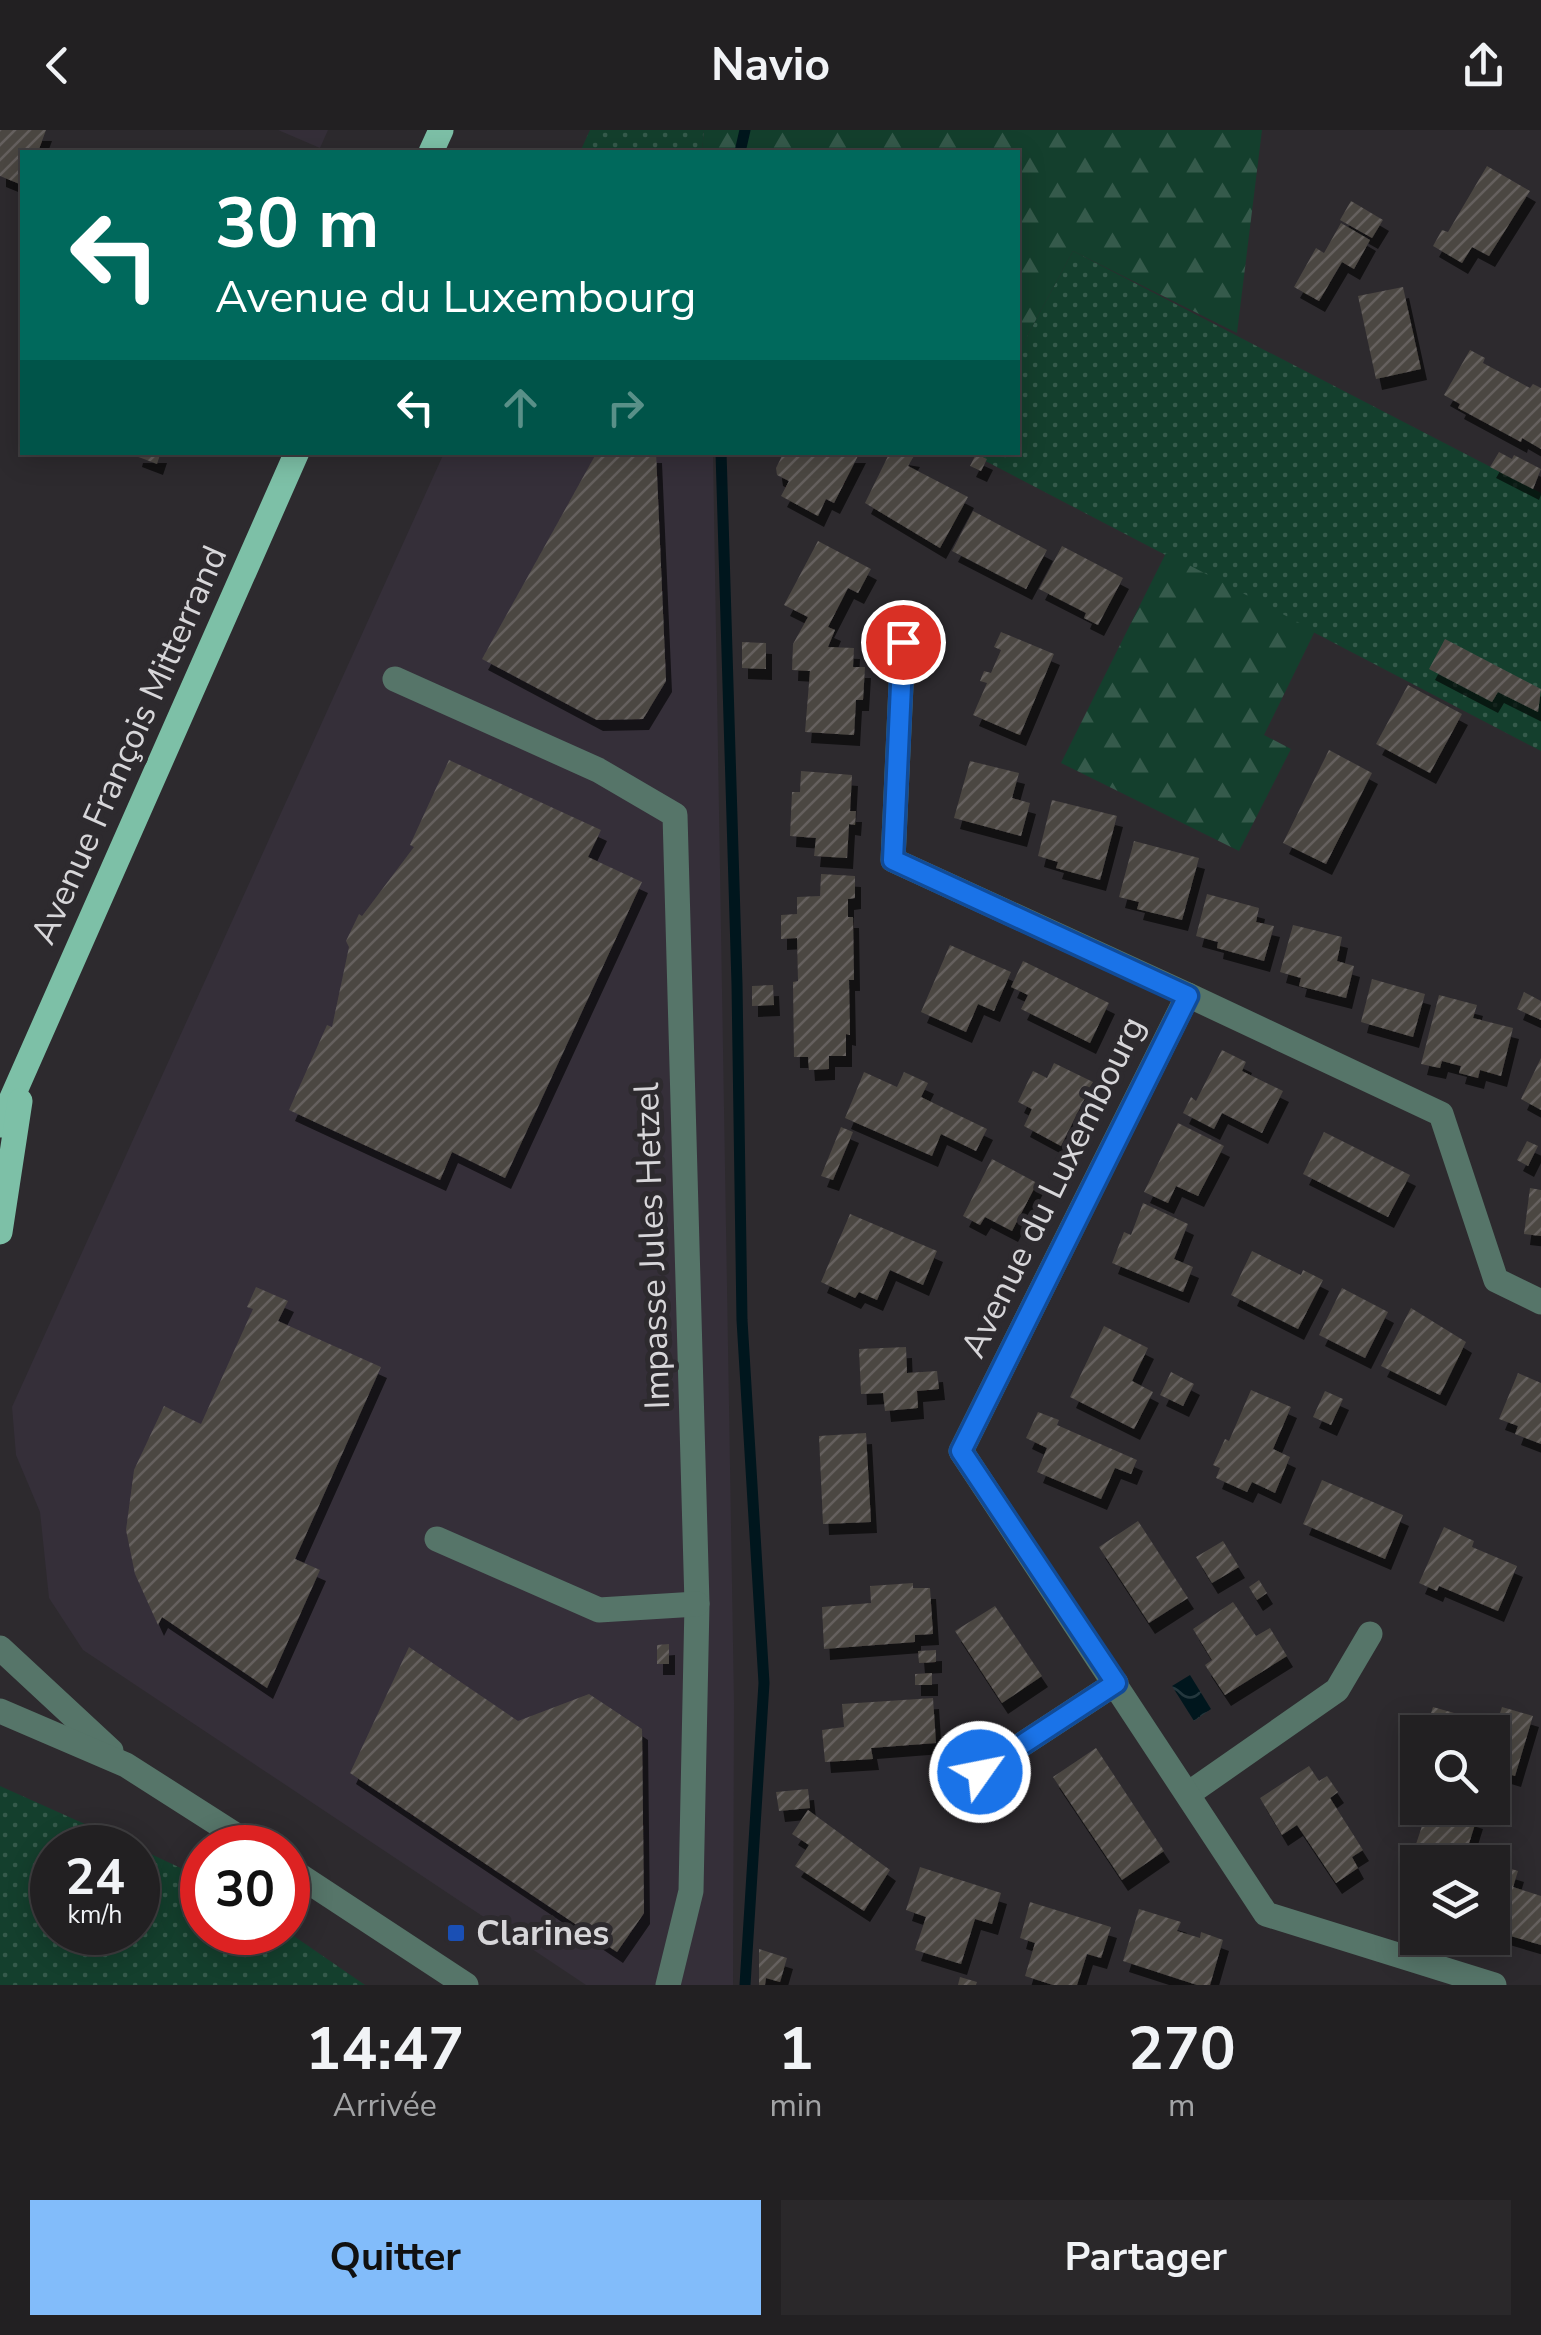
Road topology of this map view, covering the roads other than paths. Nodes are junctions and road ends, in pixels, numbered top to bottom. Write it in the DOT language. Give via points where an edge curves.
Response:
graph roads {
  1 [pos="297,455"];
  2 [pos="903,642"];
  3 [pos="395,679"];
  4 [pos="1188,996"];
  5 [pos="25,1066"];
  6 [pos="0,1125"];
  7 [pos="0,1232"];
  8 [pos="1541,1302"];
  9 [pos="437,1539"];
  10 [pos="697,1604"];
  11 [pos="1370,1634"];
  12 [pos="0,1648"];
  13 [pos="1116,1683"];
  14 [pos="0,1711"];
  15 [pos="126,1764"];
  16 [pos="1188,1794"];
  17 [pos="986,1808"];
  18 [pos="220,1825"];
  19 [pos="310,1882"];
  20 [pos="466,1985"];
  21 [pos="668,1985"];
  22 [pos="1494,1985"];
  1 -- 5 [label="main road, Avenue François Mitterrand"];
  2 -- 4 [label="street" via="893,860"];
  3 -- 10 [label="street, Impasse Jules Hetzel" via="598,770 676,815"];
  4 -- 8 [label="street, Avenue du Luxembourg" via="1441,1114 1496,1280"];
  4 -- 13 [label="street, Avenue du Luxembourg" via="961,1451"];
  5 -- 6 [label="main road, Avenue François Mitterrand"];
  5 -- 7 [label="main road, Avenue François Mitterrand"];
  9 -- 10 [label="street" via="599,1610"];
  10 -- 21 [label="street, Impasse Jules Hetzel" via="690,1891"];
  11 -- 16 [label="street" via="1337,1690"];
  12 -- 15 [label="street"];
  13 -- 16 [label="street, Avenue du Luxembourg"];
  13 -- 17 [label="street" via="980,1772"];
  14 -- 15 [label="street"];
  15 -- 18 [label="street"];
  16 -- 22 [label="street, Avenue du Luxembourg" via="1266,1914"];
  19 -- 20 [label="street"];
}
